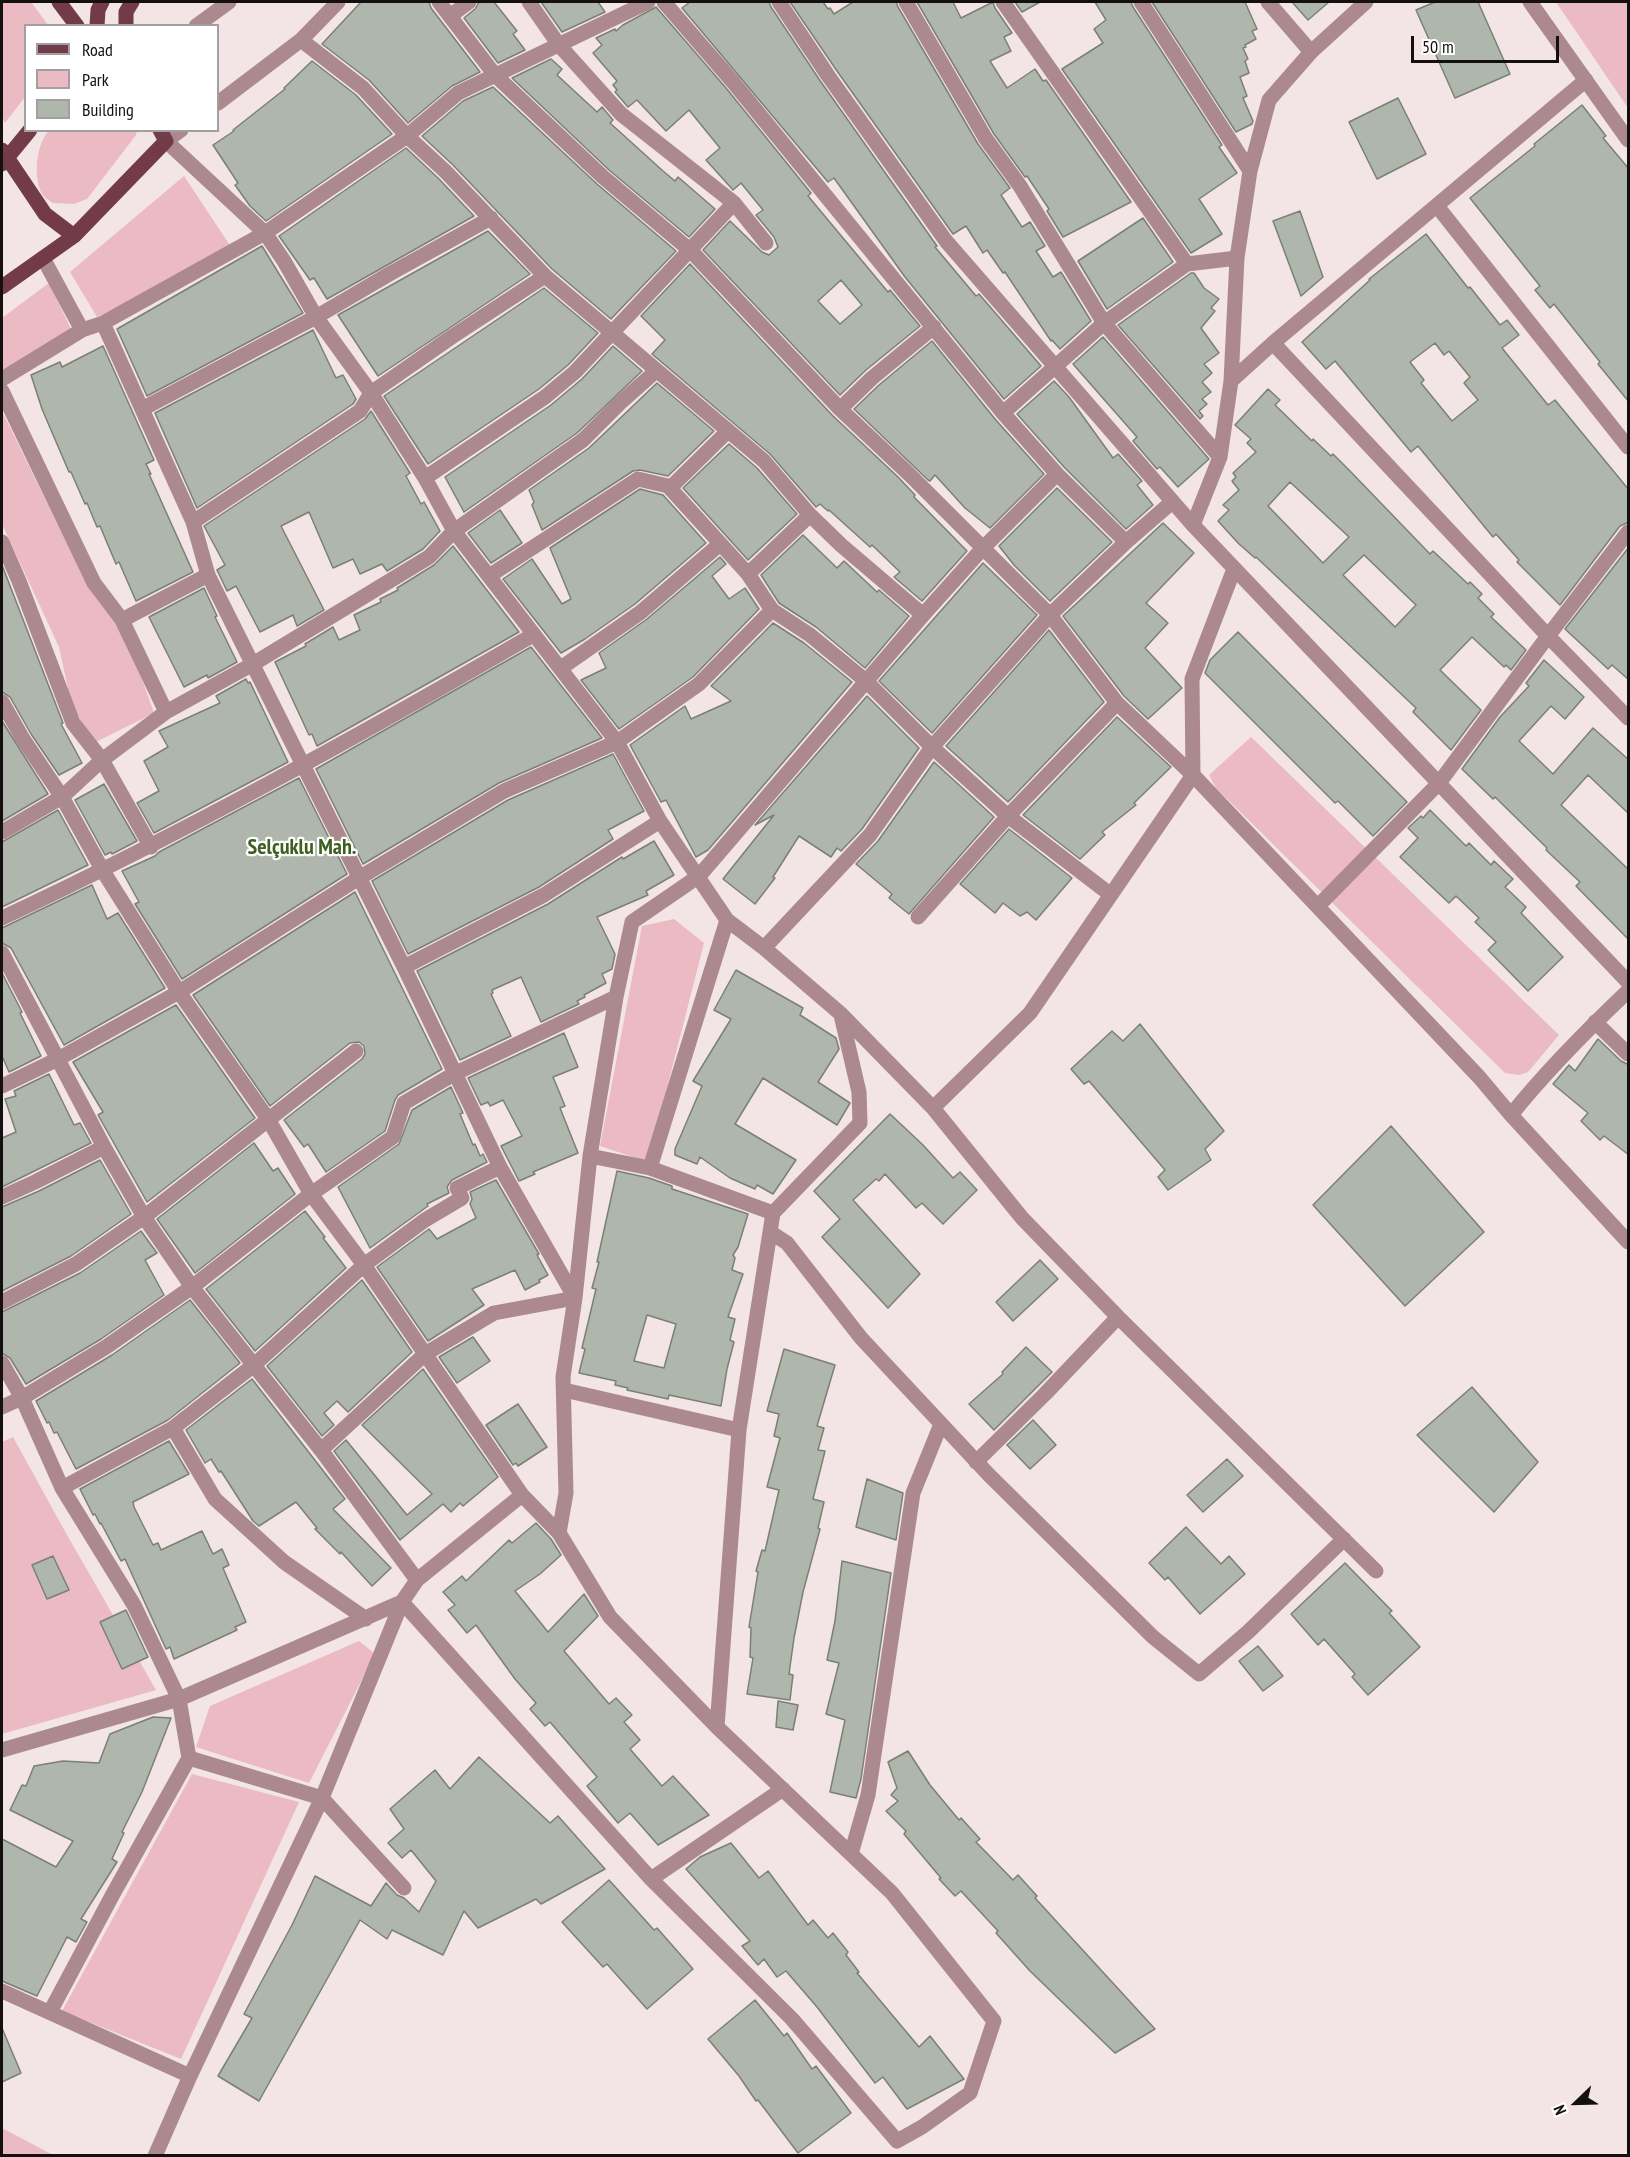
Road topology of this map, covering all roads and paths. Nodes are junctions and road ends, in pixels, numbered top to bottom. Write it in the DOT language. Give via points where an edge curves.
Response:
graph roads {
  1 [pos="58,2"];
  2 [pos="102,2"];
  3 [pos="132,2"];
  4 [pos="229,2"];
  5 [pos="338,2"];
  6 [pos="439,2"];
  7 [pos="469,2"];
  8 [pos="529,2"];
  9 [pos="648,2"];
  10 [pos="664,2"];
  11 [pos="779,2"];
  12 [pos="906,2"];
  13 [pos="1003,2"];
  14 [pos="1141,2"];
  15 [pos="1268,2"];
  16 [pos="1366,2"];
  17 [pos="1530,2"];
  18 [pos="450,16"];
  19 [pos="74,24"];
  20 [pos="97,24"];
  21 [pos="126,24"];
  22 [pos="199,24"];
  23 [pos="301,40"];
  24 [pos="559,45"];
  25 [pos="1311,52"];
  26 [pos="495,75"];
  27 [pos="1586,80"];
  28 [pos="219,102"];
  29 [pos="28,132"];
  30 [pos="163,136"];
  31 [pos="407,136"];
  32 [pos="1629,140"];
  33 [pos="3,158"];
  34 [pos="1250,171"];
  35 [pos="735,203"];
  36 [pos="1437,206"];
  37 [pos="491,219"];
  38 [pos="265,233"];
  39 [pos="74,236"];
  40 [pos="766,243"];
  41 [pos="691,251"];
  42 [pos="43,258"];
  43 [pos="1237,258"];
  44 [pos="1186,264"];
  45 [pos="545,276"];
  46 [pos="2,287"];
  47 [pos="316,317"];
  48 [pos="1104,322"];
  49 [pos="104,323"];
  50 [pos="934,327"];
  51 [pos="82,330"];
  52 [pos="611,333"];
  53 [pos="1273,343"];
  54 [pos="1055,365"];
  55 [pos="656,371"];
  56 [pos="2,379"];
  57 [pos="1231,381"];
  58 [pos="2,391"];
  59 [pos="371,393"];
  60 [pos="142,409"];
  61 [pos="840,409"];
  62 [pos="1003,413"];
  63 [pos="728,431"];
  64 [pos="1629,447"];
  65 [pos="1220,457"];
  66 [pos="1057,474"];
  67 [pos="426,478"];
  68 [pos="670,489"];
  69 [pos="1172,502"];
  70 [pos="810,514"];
  71 [pos="193,522"];
  72 [pos="1193,525"];
  73 [pos="454,531"];
  74 [pos="1629,532"];
  75 [pos="2,542"];
  76 [pos="1126,542"];
  77 [pos="720,544"];
  78 [pos="983,548"];
  79 [pos="1234,570"];
  80 [pos="748,573"];
  81 [pos="208,575"];
  82 [pos="489,576"];
  83 [pos="772,610"];
  84 [pos="923,615"];
  85 [pos="1050,615"];
  86 [pos="122,620"];
  87 [pos="532,634"];
  88 [pos="1548,636"];
  89 [pos="252,664"];
  90 [pos="561,668"];
  91 [pos="866,681"];
  92 [pos="2,702"];
  93 [pos="1117,703"];
  94 [pos="166,712"];
  95 [pos="1629,718"];
  96 [pos="617,742"];
  97 [pos="932,747"];
  98 [pos="102,760"];
  99 [pos="303,767"];
  100 [pos="1193,775"];
  101 [pos="1439,783"];
  102 [pos="62,797"];
  103 [pos="1008,816"];
  104 [pos="660,821"];
  105 [pos="2,832"];
  106 [pos="151,847"];
  107 [pos="103,871"];
  108 [pos="699,876"];
  109 [pos="359,878"];
  110 [pos="1111,895"];
  111 [pos="1318,906"];
  112 [pos="918,917"];
  113 [pos="2,918"];
  114 [pos="727,920"];
  115 [pos="764,948"];
  116 [pos="2,953"];
  117 [pos="404,967"];
  118 [pos="1629,982"];
  119 [pos="1629,991"];
  120 [pos="179,992"];
  121 [pos="616,997"];
  122 [pos="841,1014"];
  123 [pos="1595,1022"];
  124 [pos="356,1051"];
  125 [pos="1629,1054"];
  126 [pos="58,1059"];
  127 [pos="454,1074"];
  128 [pos="2,1086"];
  129 [pos="933,1108"];
  130 [pos="1511,1115"];
  131 [pos="268,1119"];
  132 [pos="104,1147"];
  133 [pos="590,1156"];
  134 [pos="500,1167"];
  135 [pos="650,1168"];
  136 [pos="311,1194"];
  137 [pos="2,1197"];
  138 [pos="773,1213"];
  139 [pos="144,1217"];
  140 [pos="770,1232"];
  141 [pos="1629,1242"];
  142 [pos="364,1265"];
  143 [pos="192,1287"];
  144 [pos="575,1298"];
  145 [pos="2,1302"];
  146 [pos="1118,1317"];
  147 [pos="425,1354"];
  148 [pos="2,1363"];
  149 [pos="254,1365"];
  150 [pos="564,1390"];
  151 [pos="22,1398"];
  152 [pos="2,1407"];
  153 [pos="941,1424"];
  154 [pos="173,1428"];
  155 [pos="739,1430"];
  156 [pos="321,1450"];
  157 [pos="976,1462"];
  158 [pos="62,1488"];
  159 [pos="522,1495"];
  160 [pos="559,1533"];
  161 [pos="1344,1539"];
  162 [pos="1376,1571"];
  163 [pos="417,1580"];
  164 [pos="402,1602"];
  165 [pos="366,1619"];
  166 [pos="179,1699"];
  167 [pos="717,1727"];
  168 [pos="2,1750"];
  169 [pos="189,1758"];
  170 [pos="783,1789"];
  171 [pos="322,1798"];
  172 [pos="851,1854"];
  173 [pos="651,1879"];
  174 [pos="404,1888"];
  175 [pos="2,1991"];
  176 [pos="50,2012"];
  177 [pos="190,2076"];
  178 [pos="155,2156"];
  1 -- 19 [label="main road"];
  2 -- 20 [label="main road"];
  3 -- 21 [label="main road" via="126,12"];
  4 -- 22 [label="street"];
  5 -- 23 [label="street"];
  6 -- 18 [label="street"];
  7 -- 18 [label="street"];
  8 -- 24 [label="street"];
  9 -- 24 [label="street"];
  10 -- 50 [label="street"];
  11 -- 54 [label="street" via="945,240"];
  12 -- 48 [label="street" via="986,140 1020,186"];
  13 -- 44 [label="street"];
  14 -- 34 [label="street"];
  15 -- 25 [label="street"];
  16 -- 25 [label="street"];
  17 -- 27 [label="street"];
  18 -- 26 [label="street"];
  23 -- 28 [label="street"];
  23 -- 31 [label="street" via="363,88"];
  24 -- 26 [label="street"];
  24 -- 35 [label="street" via="621,114"];
  25 -- 34 [label="street" via="1269,100"];
  26 -- 31 [label="street" via="458,93"];
  26 -- 41 [label="street" via="603,177"];
  27 -- 32 [label="street"];
  27 -- 36 [label="street"];
  29 -- 33 [label="main road"];
  30 -- 38 [label="street"];
  30 -- 39 [label="main road"];
  31 -- 37 [label="street"];
  31 -- 38 [label="street"];
  33 -- 39 [label="main road" via="45,214"];
  34 -- 43 [label="street"];
  35 -- 40 [label="street"];
  35 -- 41 [label="street"];
  36 -- 53 [label="street"];
  36 -- 64 [label="street"];
  37 -- 45 [label="street"];
  37 -- 47 [label="street"];
  38 -- 47 [label="street"];
  38 -- 49 [label="street"];
  39 -- 42 [label="main road"];
  41 -- 52 [label="street"];
  41 -- 61 [label="street"];
  42 -- 46 [label="main road"];
  42 -- 51 [label="street"];
  43 -- 44 [label="street"];
  43 -- 57 [label="street"];
  44 -- 48 [label="street"];
  45 -- 52 [label="street"];
  45 -- 59 [label="street"];
  47 -- 59 [label="street"];
  47 -- 60 [label="street"];
  48 -- 54 [label="street"];
  48 -- 65 [label="street"];
  49 -- 51 [label="street"];
  49 -- 60 [label="street"];
  50 -- 61 [label="street"];
  50 -- 62 [label="street"];
  51 -- 56 [label="street"];
  52 -- 55 [label="street"];
  52 -- 67 [label="street" via="545,397"];
  53 -- 57 [label="street"];
  53 -- 88 [label="street"];
  54 -- 62 [label="street"];
  54 -- 69 [label="street"];
  55 -- 63 [label="street"];
  55 -- 73 [label="street" via="583,440"];
  57 -- 65 [label="street"];
  58 -- 86 [label="street" via="94,583"];
  59 -- 67 [label="street"];
  59 -- 71 [label="street" via="360,411"];
  60 -- 71 [label="street"];
  61 -- 78 [label="street"];
  62 -- 66 [label="street"];
  63 -- 68 [label="street"];
  63 -- 70 [label="street" via="764,461"];
  65 -- 72 [label="street"];
  66 -- 76 [label="street"];
  66 -- 78 [label="street"];
  67 -- 73 [label="street"];
  68 -- 77 [label="street"];
  68 -- 82 [label="street" via="638,479"];
  69 -- 72 [label="street"];
  69 -- 76 [label="street"];
  70 -- 80 [label="street"];
  70 -- 84 [label="street"];
  71 -- 81 [label="street"];
  72 -- 79 [label="street"];
  73 -- 82 [label="street"];
  73 -- 89 [label="street" via="429,557"];
  74 -- 88 [label="street"];
  75 -- 98 [label="street" via="73,723"];
  76 -- 85 [label="street"];
  77 -- 80 [label="street"];
  77 -- 90 [label="street" via="641,612"];
  78 -- 84 [label="street"];
  78 -- 85 [label="street"];
  79 -- 100 [label="street" via="1191,679"];
  79 -- 101 [label="street"];
  80 -- 83 [label="street"];
  81 -- 86 [label="street"];
  81 -- 89 [label="street"];
  82 -- 87 [label="street"];
  83 -- 91 [label="street"];
  83 -- 96 [label="street" via="699,684"];
  84 -- 91 [label="street"];
  85 -- 93 [label="street"];
  85 -- 97 [label="street"];
  86 -- 94 [label="street"];
  87 -- 90 [label="street"];
  87 -- 99 [label="street"];
  88 -- 95 [label="street"];
  88 -- 101 [label="street"];
  89 -- 94 [label="street"];
  89 -- 99 [label="street"];
  90 -- 96 [label="street"];
  91 -- 97 [label="street"];
  91 -- 108 [label="street"];
  92 -- 102 [label="street"];
  93 -- 100 [label="street"];
  93 -- 103 [label="street"];
  94 -- 98 [label="street"];
  96 -- 104 [label="street"];
  96 -- 109 [label="street" via="504,791"];
  97 -- 103 [label="street"];
  97 -- 115 [label="street" via="870,835"];
  98 -- 102 [label="street"];
  98 -- 106 [label="street"];
  99 -- 106 [label="street"];
  99 -- 109 [label="street"];
  100 -- 110 [label="street"];
  100 -- 111 [label="street"];
  101 -- 111 [label="street"];
  101 -- 118 [label="street"];
  102 -- 105 [label="street"];
  102 -- 107 [label="street"];
  103 -- 110 [label="street"];
  103 -- 112 [label="street"];
  104 -- 108 [label="street"];
  104 -- 117 [label="street" via="544,895"];
  106 -- 107 [label="street"];
  107 -- 113 [label="street"];
  107 -- 120 [label="street"];
  108 -- 114 [label="street"];
  108 -- 121 [label="street" via="633,922"];
  109 -- 117 [label="street"];
  109 -- 120 [label="street"];
  110 -- 129 [label="street" via="1030,1013"];
  111 -- 130 [label="street"];
  114 -- 115 [label="street"];
  114 -- 135 [label="street"];
  115 -- 122 [label="street"];
  116 -- 126 [label="street"];
  117 -- 127 [label="street"];
  119 -- 123 [label="street"];
  120 -- 126 [label="street"];
  120 -- 131 [label="street"];
  121 -- 127 [label="street"];
  121 -- 133 [label="street"];
  122 -- 129 [label="street"];
  122 -- 138 [label="street" via="859,1092 860,1123"];
  123 -- 125 [label="street"];
  123 -- 130 [label="street"];
  124 -- 131 [label="street"];
  126 -- 128 [label="street"];
  126 -- 132 [label="street"];
  127 -- 134 [label="street"];
  127 -- 136 [label="street" via="404,1103 393,1137"];
  129 -- 146 [label="street" via="1022,1218"];
  130 -- 141 [label="street"];
  131 -- 136 [label="street"];
  131 -- 139 [label="street"];
  132 -- 137 [label="street"];
  132 -- 139 [label="street"];
  133 -- 135 [label="street"];
  133 -- 144 [label="street"];
  134 -- 142 [label="street" via="457,1188 462,1198"];
  134 -- 144 [label="street"];
  135 -- 138 [label="street"];
  136 -- 142 [label="street"];
  136 -- 143 [label="street"];
  138 -- 140 [label="street"];
  139 -- 143 [label="street"];
  139 -- 145 [label="street" via="76,1264"];
  140 -- 153 [label="street" via="787,1243 861,1338"];
  140 -- 155 [label="street"];
  142 -- 147 [label="street"];
  142 -- 149 [label="street"];
  143 -- 149 [label="street"];
  143 -- 151 [label="street" via="106,1347"];
  144 -- 147 [label="street" via="494,1313"];
  144 -- 150 [label="street"];
  146 -- 157 [label="street"];
  146 -- 161 [label="street"];
  147 -- 156 [label="street"];
  147 -- 159 [label="street"];
  148 -- 151 [label="street"];
  149 -- 154 [label="street"];
  149 -- 156 [label="street"];
  150 -- 155 [label="street"];
  150 -- 160 [label="street" via="566,1492"];
  151 -- 152 [label="street"];
  151 -- 158 [label="street"];
  153 -- 157 [label="street"];
  153 -- 172 [label="street" via="913,1493 868,1795"];
  154 -- 158 [label="street"];
  154 -- 165 [label="street" via="215,1498 284,1562"];
  155 -- 167 [label="street"];
  156 -- 163 [label="street"];
  157 -- 161 [label="street" via="1153,1637 1199,1674"];
  158 -- 166 [label="street" via="134,1605"];
  159 -- 160 [label="street"];
  159 -- 163 [label="street"];
  160 -- 167 [label="street" via="609,1617"];
  161 -- 162 [label="street"];
  163 -- 164 [label="street"];
  164 -- 165 [label="street"];
  164 -- 171 [label="street"];
  164 -- 173 [label="street"];
  165 -- 166 [label="street"];
  166 -- 168 [label="street"];
  166 -- 169 [label="street"];
  167 -- 170 [label="street"];
  169 -- 171 [label="street"];
  169 -- 176 [label="street"];
  170 -- 172 [label="street"];
  170 -- 173 [label="street"];
  171 -- 174 [label="street"];
  171 -- 177 [label="street"];
  172 -- 173 [label="street" via="892,1893 994,2021 970,2093 897,2141 792,2019"];
  175 -- 176 [label="street"];
  176 -- 177 [label="street"];
  177 -- 178 [label="street"];
}
